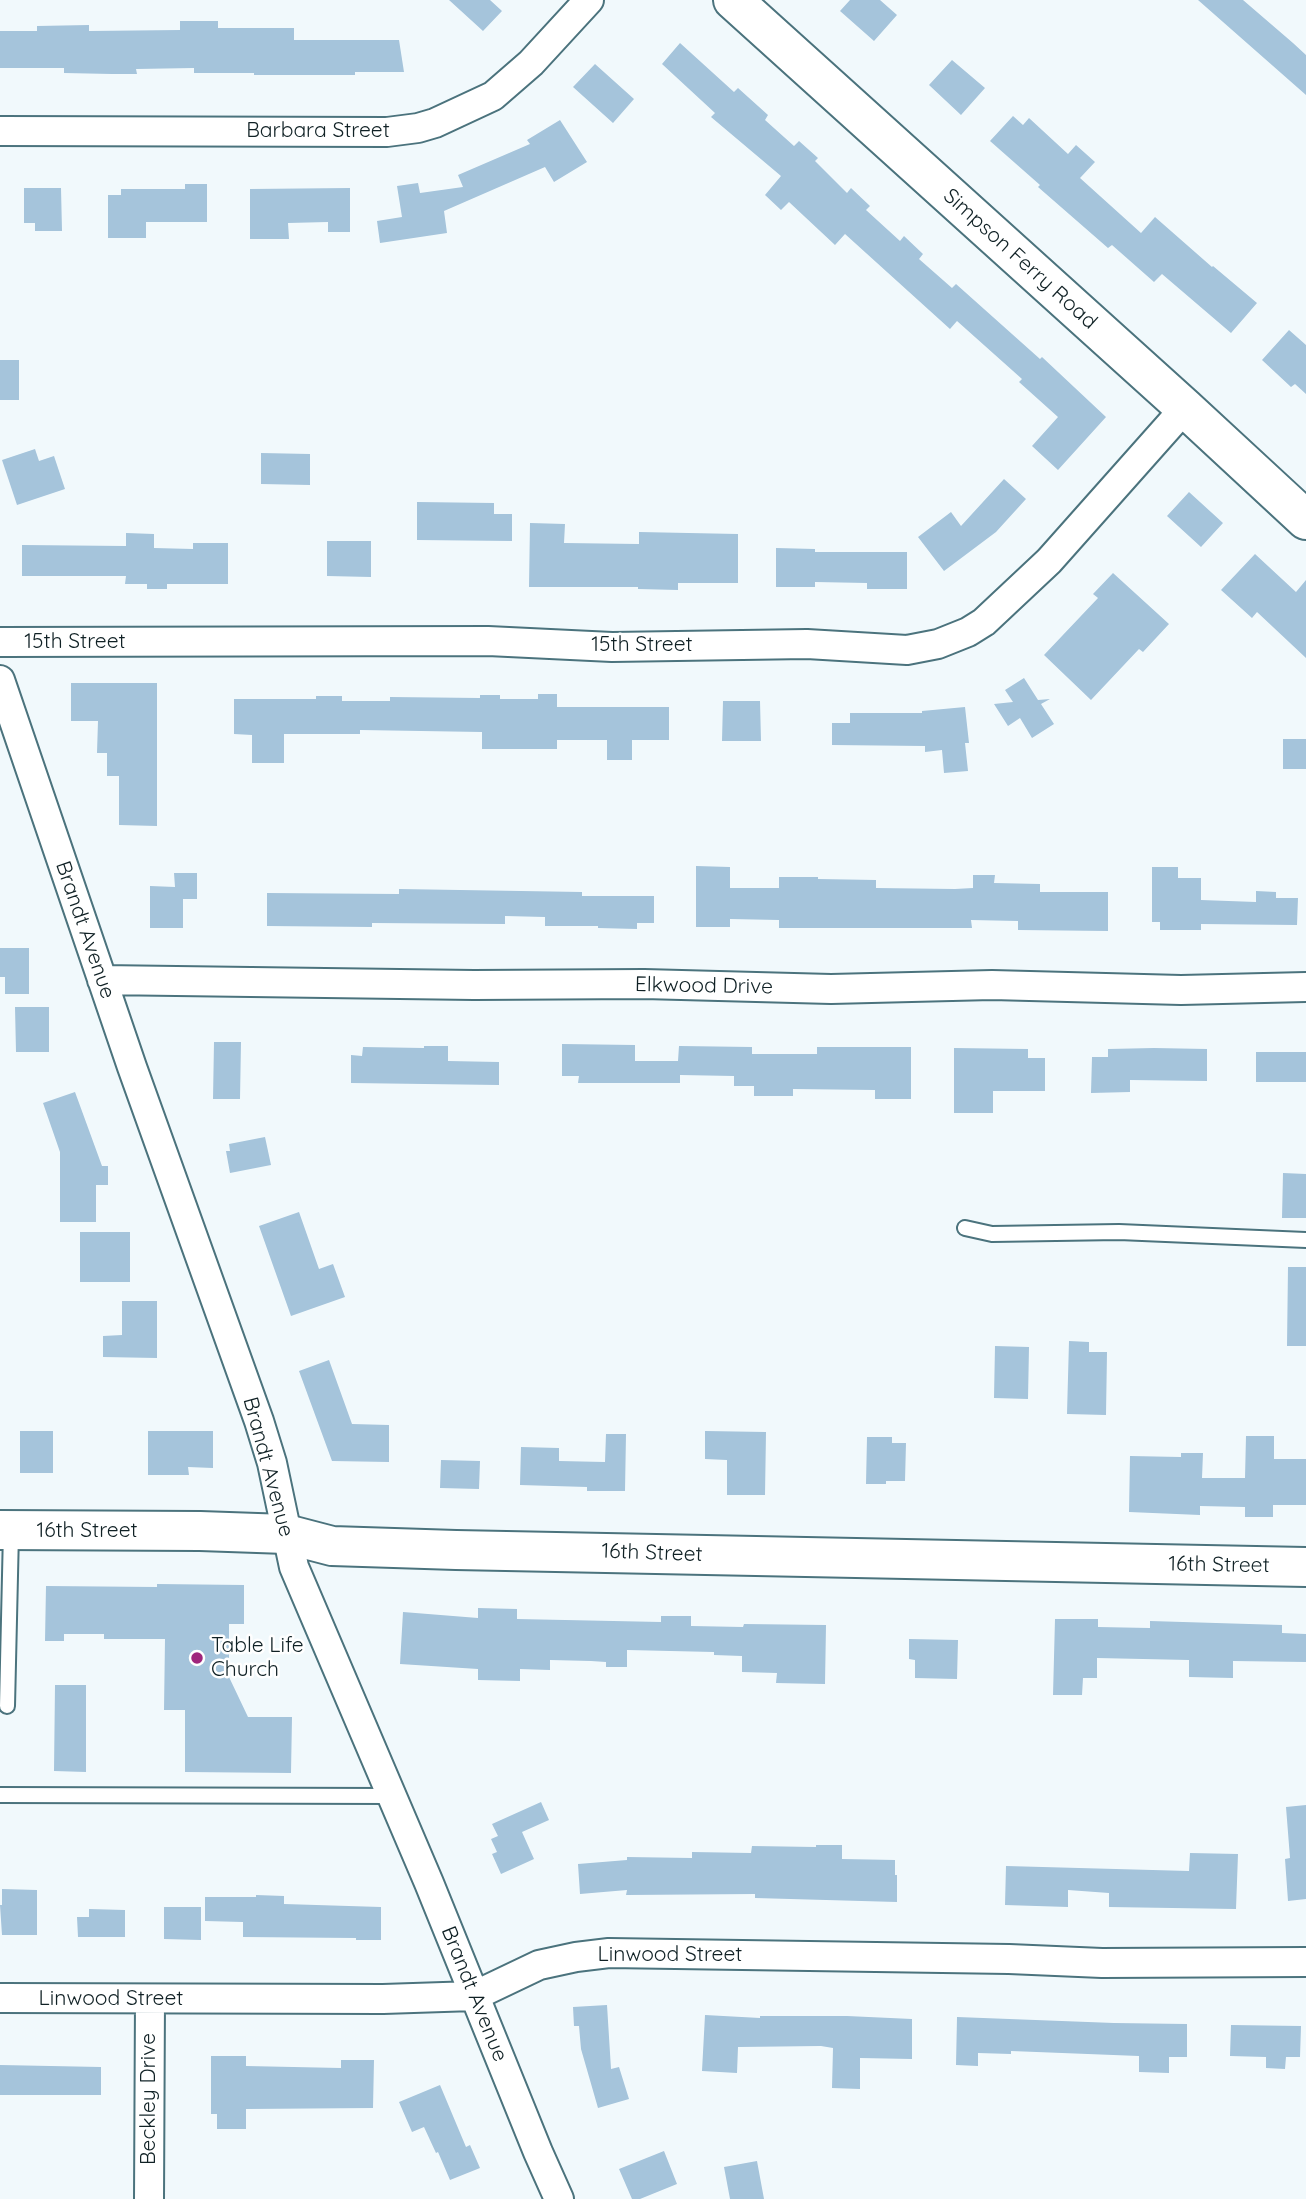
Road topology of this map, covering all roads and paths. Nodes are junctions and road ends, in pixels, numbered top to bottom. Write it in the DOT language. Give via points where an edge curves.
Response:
graph roads {
  1 [pos="589,0"];
  2 [pos="733,0"];
  3 [pos="0,131"];
  4 [pos="1185,408"];
  5 [pos="1306,520"];
  6 [pos="0,642"];
  7 [pos="0,680"];
  8 [pos="102,980"];
  9 [pos="1306,987"];
  10 [pos="965,1228"];
  11 [pos="1306,1240"];
  12 [pos="6,1530"];
  13 [pos="286,1534"];
  14 [pos="1306,1567"];
  15 [pos="7,1706"];
  16 [pos="0,1795"];
  17 [pos="392,1796"];
  18 [pos="1306,1962"];
  19 [pos="474,1996"];
  20 [pos="0,1998"];
  21 [pos="150,1999"];
  22 [pos="149,2199"];
  23 [pos="559,2199"];
  1 -- 3 [label="street, Barbara Street" via="531,63 493,96 418,128 387,132"];
  2 -- 4 [label="street, Simpson Ferry Road"];
  4 -- 5 [label="street, Simpson Ferry Road"];
  4 -- 6 [label="street, 15th Street" via="1049,561 984,622 939,644 907,650 807,644 612,647 488,641"];
  7 -- 8 [label="street, Brandt Avenue"];
  8 -- 9 [label="street, Elkwood Drive" via="831,989"];
  8 -- 13 [label="street, Brandt Avenue" via="259,1421"];
  10 -- 11 [label="lane" via="992,1234"];
  12 -- 13 [label="street, 16th Street"];
  12 -- 15 [label="lane"];
  13 -- 14 [label="street, 16th Street" via="332,1546"];
  13 -- 17 [label="street, Brandt Avenue" via="296,1573"];
  16 -- 17 [label="lane"];
  17 -- 19 [label="street, Brandt Avenue"];
  18 -- 19 [label="street, Linwood Street" via="1102,1963 609,1953 539,1965"];
  19 -- 21 [label="street, Linwood Street"];
  19 -- 23 [label="street, Brandt Avenue"];
  20 -- 21 [label="street, Linwood Street"];
  21 -- 22 [label="street, Beckley Drive"];
}
